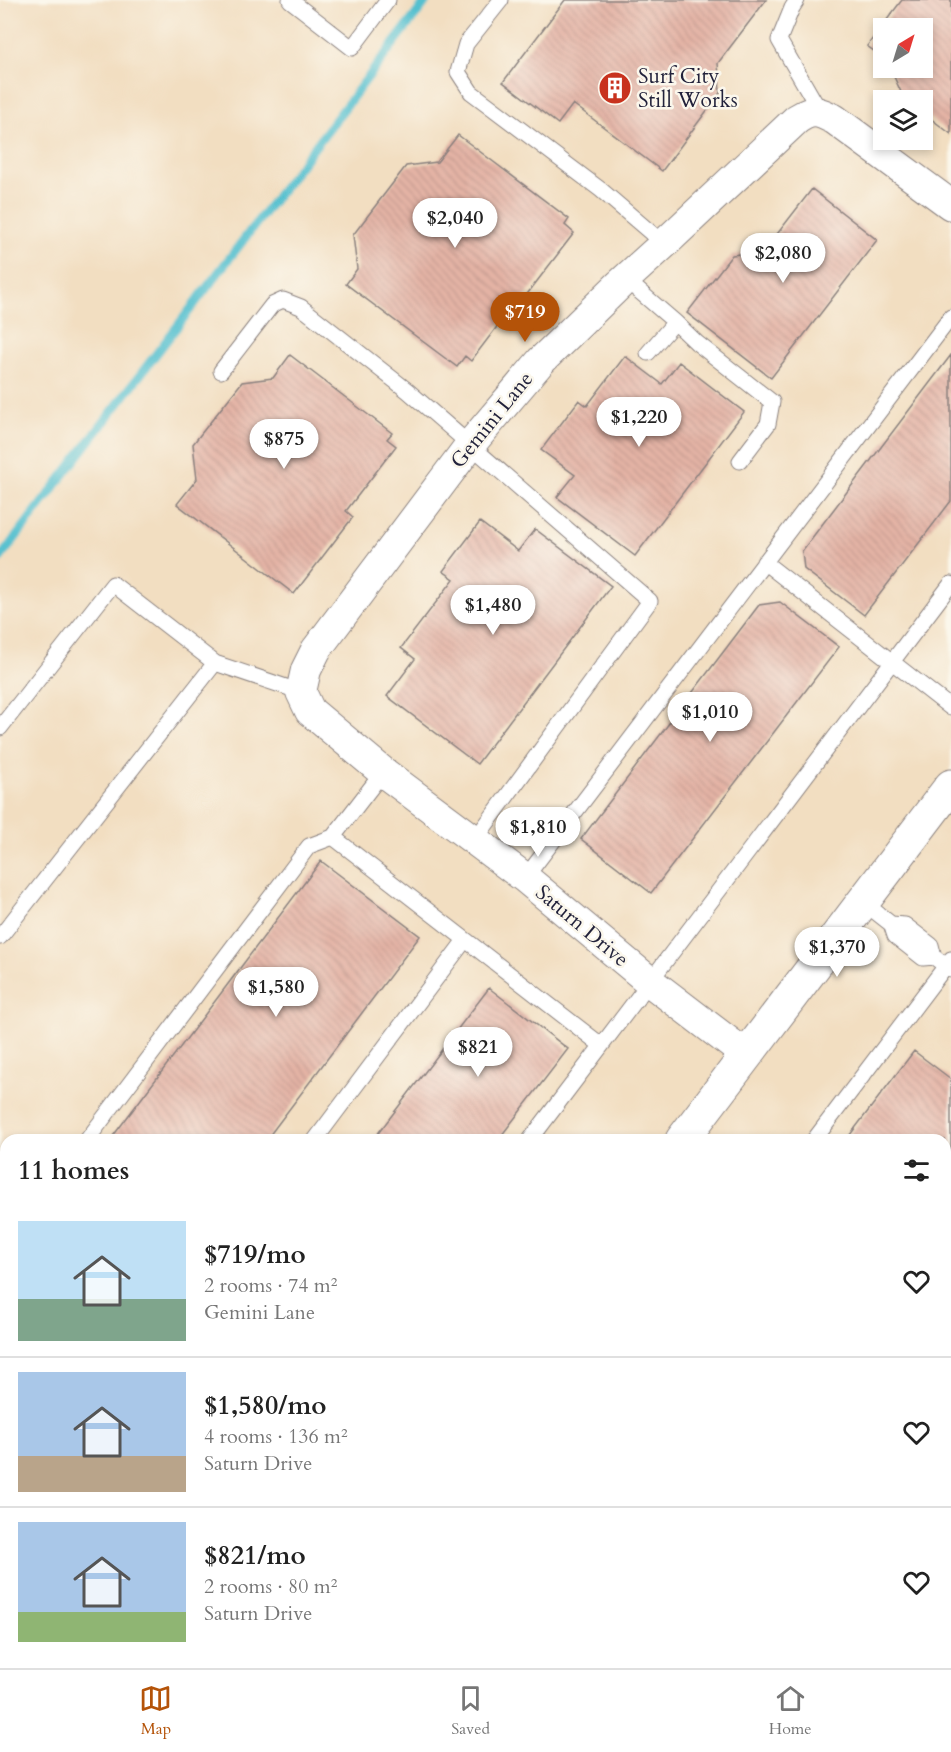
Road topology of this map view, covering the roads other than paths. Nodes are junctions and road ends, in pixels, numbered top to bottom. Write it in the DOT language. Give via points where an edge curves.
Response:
graph roads {
  1 [pos="290,0"];
  2 [pos="388,0"];
  3 [pos="501,0"];
  4 [pos="797,0"];
  5 [pos="821,113"];
  6 [pos="951,205"];
  7 [pos="664,244"];
  8 [pos="625,279"];
  9 [pos="951,317"];
  10 [pos="675,322"];
  11 [pos="648,354"];
  12 [pos="221,371"];
  13 [pos="470,445"];
  14 [pos="740,461"];
  15 [pos="764,562"];
  16 [pos="951,584"];
  17 [pos="891,662"];
  18 [pos="214,663"];
  19 [pos="304,681"];
  20 [pos="951,708"];
  21 [pos="0,728"];
  22 [pos="383,772"];
  23 [pos="951,786"];
  24 [pos="333,837"];
  25 [pos="474,841"];
  26 [pos="525,878"];
  27 [pos="863,902"];
  28 [pos="0,938"];
  29 [pos="465,940"];
  30 [pos="946,963"];
  31 [pos="649,981"];
  32 [pos="602,1045"];
  33 [pos="746,1056"];
  34 [pos="92,1134"];
  35 [pos="320,1134"];
  36 [pos="535,1134"];
  37 [pos="687,1134"];
  38 [pos="818,1134"];
  1 -- 2 [label="lane" via="352,48"];
  3 -- 7 [label="lane" via="466,44 458,72 471,92 602,190"];
  4 -- 5 [label="lane" via="779,40"];
  5 -- 6 [label="street"];
  5 -- 7 [label="street, Gemini Lane" via="809,112 796,119"];
  7 -- 8 [label="street, Gemini Lane"];
  8 -- 10 [label="lane"];
  8 -- 13 [label="street, Gemini Lane" via="541,361"];
  9 -- 15 [label="lane"];
  10 -- 11 [label="lane"];
  10 -- 14 [label="lane" via="772,402 768,424"];
  12 -- 13 [label="lane" via="272,305 283,300 301,307"];
  13 -- 19 [label="street, Gemini Lane" via="315,650"];
  13 -- 25 [label="lane" via="650,601"];
  15 -- 17 [label="lane"];
  15 -- 26 [label="lane"];
  16 -- 17 [label="lane"];
  17 -- 20 [label="lane"];
  17 -- 31 [label="lane"];
  18 -- 19 [label="lane"];
  18 -- 21 [label="lane" via="113,584"];
  18 -- 28 [label="lane"];
  19 -- 22 [label="street, Saturn Drive" via="310,711"];
  22 -- 24 [label="lane"];
  22 -- 25 [label="street, Saturn Drive"];
  23 -- 27 [label="street"];
  24 -- 29 [label="lane"];
  24 -- 34 [label="lane" via="309,846"];
  25 -- 26 [label="street, Saturn Drive"];
  26 -- 31 [label="street, Saturn Drive"];
  27 -- 30 [label="lane" via="891,924 895,936 923,958"];
  27 -- 33 [label="street"];
  29 -- 32 [label="lane"];
  29 -- 35 [label="lane"];
  30 -- 38 [label="lane"];
  31 -- 32 [label="lane"];
  31 -- 33 [label="street, Saturn Drive"];
  32 -- 36 [label="lane"];
  33 -- 37 [label="street"];
}
